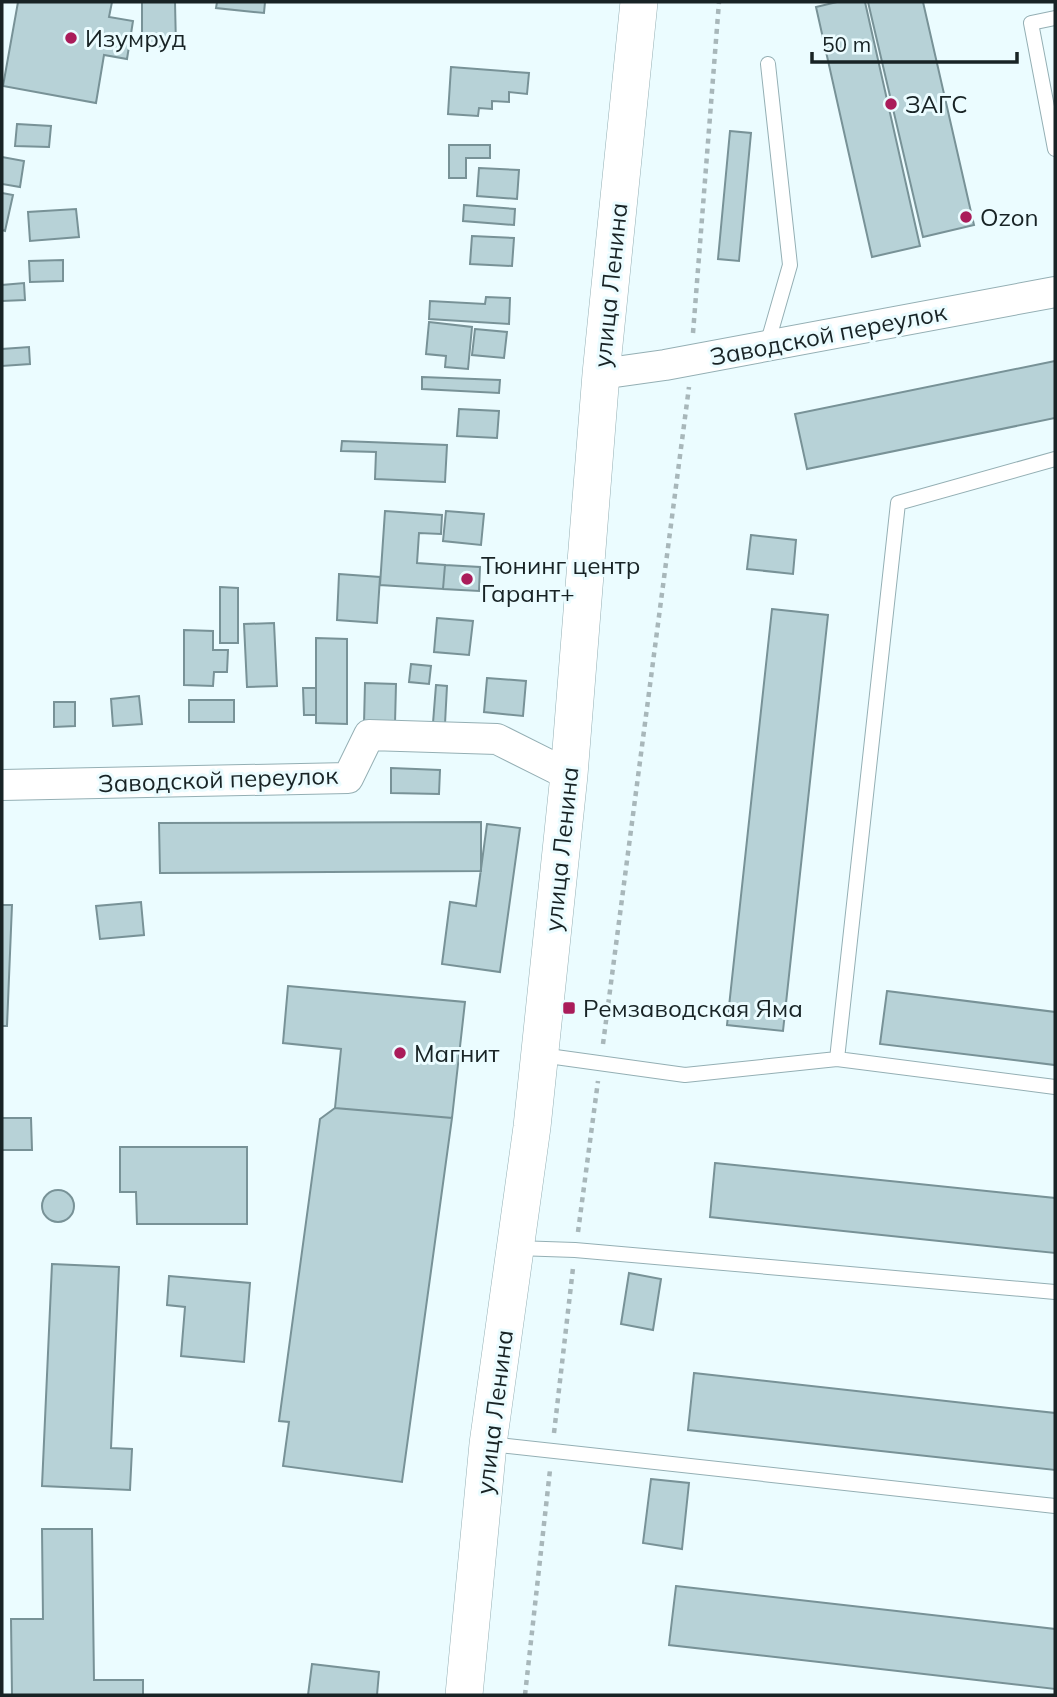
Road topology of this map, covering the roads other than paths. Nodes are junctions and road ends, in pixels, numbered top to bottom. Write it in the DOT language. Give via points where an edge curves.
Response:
graph roads {
  1 [pos="639,2"];
  2 [pos="1055,18"];
  3 [pos="768,64"];
  4 [pos="1055,149"];
  5 [pos="1055,292"];
  6 [pos="767,345"];
  7 [pos="601,374"];
  8 [pos="1055,459"];
  9 [pos="569,775"];
  10 [pos="2,785"];
  11 [pos="540,1054"];
  12 [pos="837,1059"];
  13 [pos="1055,1087"];
  14 [pos="514,1248"];
  15 [pos="1055,1292"];
  16 [pos="488,1444"];
  17 [pos="1055,1506"];
  18 [pos="464,1695"];
  1 -- 7 [label="street, улица Ленина"];
  2 -- 4 [label="lane" via="1031,23"];
  3 -- 6 [label="lane" via="790,265"];
  5 -- 6 [label="street, Заводской переулок"];
  6 -- 7 [label="street, Заводской переулок"];
  7 -- 9 [label="street, улица Ленина"];
  8 -- 12 [label="lane" via="898,503"];
  9 -- 10 [label="street, Заводской переулок" via="497,739 369,735 348,778"];
  9 -- 11 [label="street, улица Ленина"];
  11 -- 12 [label="lane" via="685,1075"];
  11 -- 14 [label="street, улица Ленина"];
  12 -- 13 [label="lane"];
  14 -- 15 [label="lane"];
  14 -- 16 [label="street, улица Ленина"];
  16 -- 17 [label="lane"];
  16 -- 18 [label="street, улица Ленина"];
}
